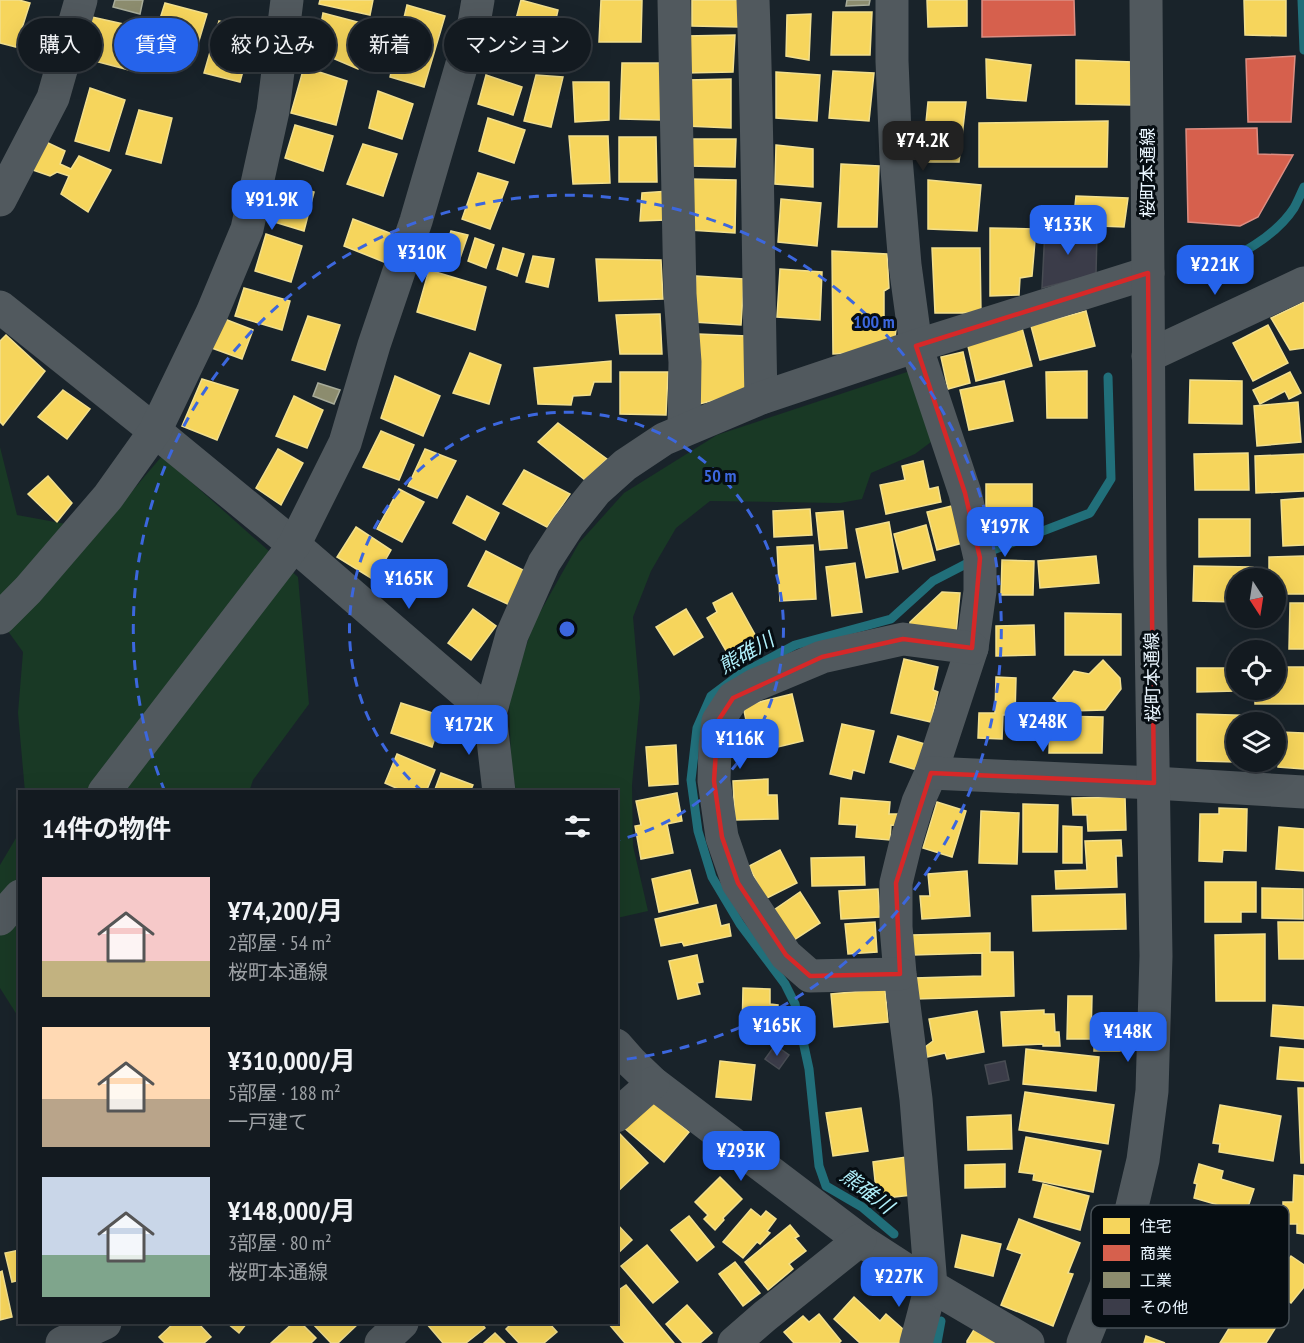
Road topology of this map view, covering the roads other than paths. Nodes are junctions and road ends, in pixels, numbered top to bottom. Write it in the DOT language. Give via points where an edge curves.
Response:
graph roads {
  1 [pos="81,0"];
  2 [pos="287,0"];
  3 [pos="478,0"];
  4 [pos="674,0"];
  5 [pos="753,0"];
  6 [pos="892,0"];
  7 [pos="1146,0"];
  8 [pos="0,200"];
  9 [pos="1148,273"];
  10 [pos="1304,283"];
  11 [pos="0,307"];
  12 [pos="916,346"];
  13 [pos="1148,356"];
  14 [pos="761,398"];
  15 [pos="155,430"];
  16 [pos="684,430"];
  17 [pos="294,545"];
  18 [pos="0,618"];
  19 [pos="972,648"];
  20 [pos="490,714"];
  21 [pos="931,773"];
  22 [pos="1154,783"];
  23 [pos="106,790"];
  24 [pos="499,790"];
  25 [pos="1304,792"];
  26 [pos="18,898"];
  27 [pos="0,919"];
  28 [pos="900,974"];
  29 [pos="618,1047"];
  30 [pos="653,1083"];
  31 [pos="618,1114"];
  32 [pos="1133,1205"];
  33 [pos="860,1240"];
  34 [pos="931,1286"];
  35 [pos="1091,1323"];
  36 [pos="103,1324"];
  37 [pos="401,1324"];
  38 [pos="62,1343"];
  39 [pos="381,1343"];
  40 [pos="734,1343"];
  41 [pos="916,1343"];
  42 [pos="1028,1343"];
  43 [pos="1083,1343"];
  1 -- 8 [label="street" via="53,98"];
  2 -- 15 [label="street" via="273,111 247,229 212,313"];
  3 -- 17 [label="street" via="416,221 345,443"];
  4 -- 16 [label="street"];
  5 -- 14 [label="street"];
  6 -- 12 [label="street" via="896,158"];
  7 -- 9 [label="street, 桜町本通線"];
  9 -- 12 [label="street"];
  9 -- 13 [label="street, 桜町本通線"];
  10 -- 13 [label="street"];
  11 -- 15 [label="street"];
  12 -- 14 [label="street"];
  12 -- 19 [label="street" via="965,493 980,558"];
  13 -- 22 [label="street, 桜町本通線"];
  14 -- 16 [label="street"];
  15 -- 17 [label="street"];
  15 -- 18 [label="street" via="108,497"];
  16 -- 20 [label="street" via="625,465 596,490 568,526 544,563 512,635"];
  17 -- 20 [label="street"];
  17 -- 23 [label="street"];
  19 -- 21 [label="street"];
  19 -- 28 [label="street" via="903,639 822,657 733,698 718,721 714,781 722,837 738,884 786,955 810,976"];
  20 -- 24 [label="street"];
  21 -- 22 [label="street"];
  21 -- 28 [label="street" via="915,812 896,883"];
  22 -- 25 [label="street"];
  22 -- 32 [label="street, 桜町本通線" via="1156,956 1152,1091"];
  26 -- 27 [label="street"];
  28 -- 34 [label="street" via="916,1099"];
  29 -- 30 [label="street"];
  30 -- 31 [label="street"];
  30 -- 33 [label="street"];
  33 -- 34 [label="street"];
  33 -- 40 [label="street"];
  34 -- 41 [label="street"];
  34 -- 42 [label="street"];
  35 -- 43 [label="street, 桜町本通線"];
  36 -- 38 [label="street"];
  37 -- 39 [label="street"];
}
